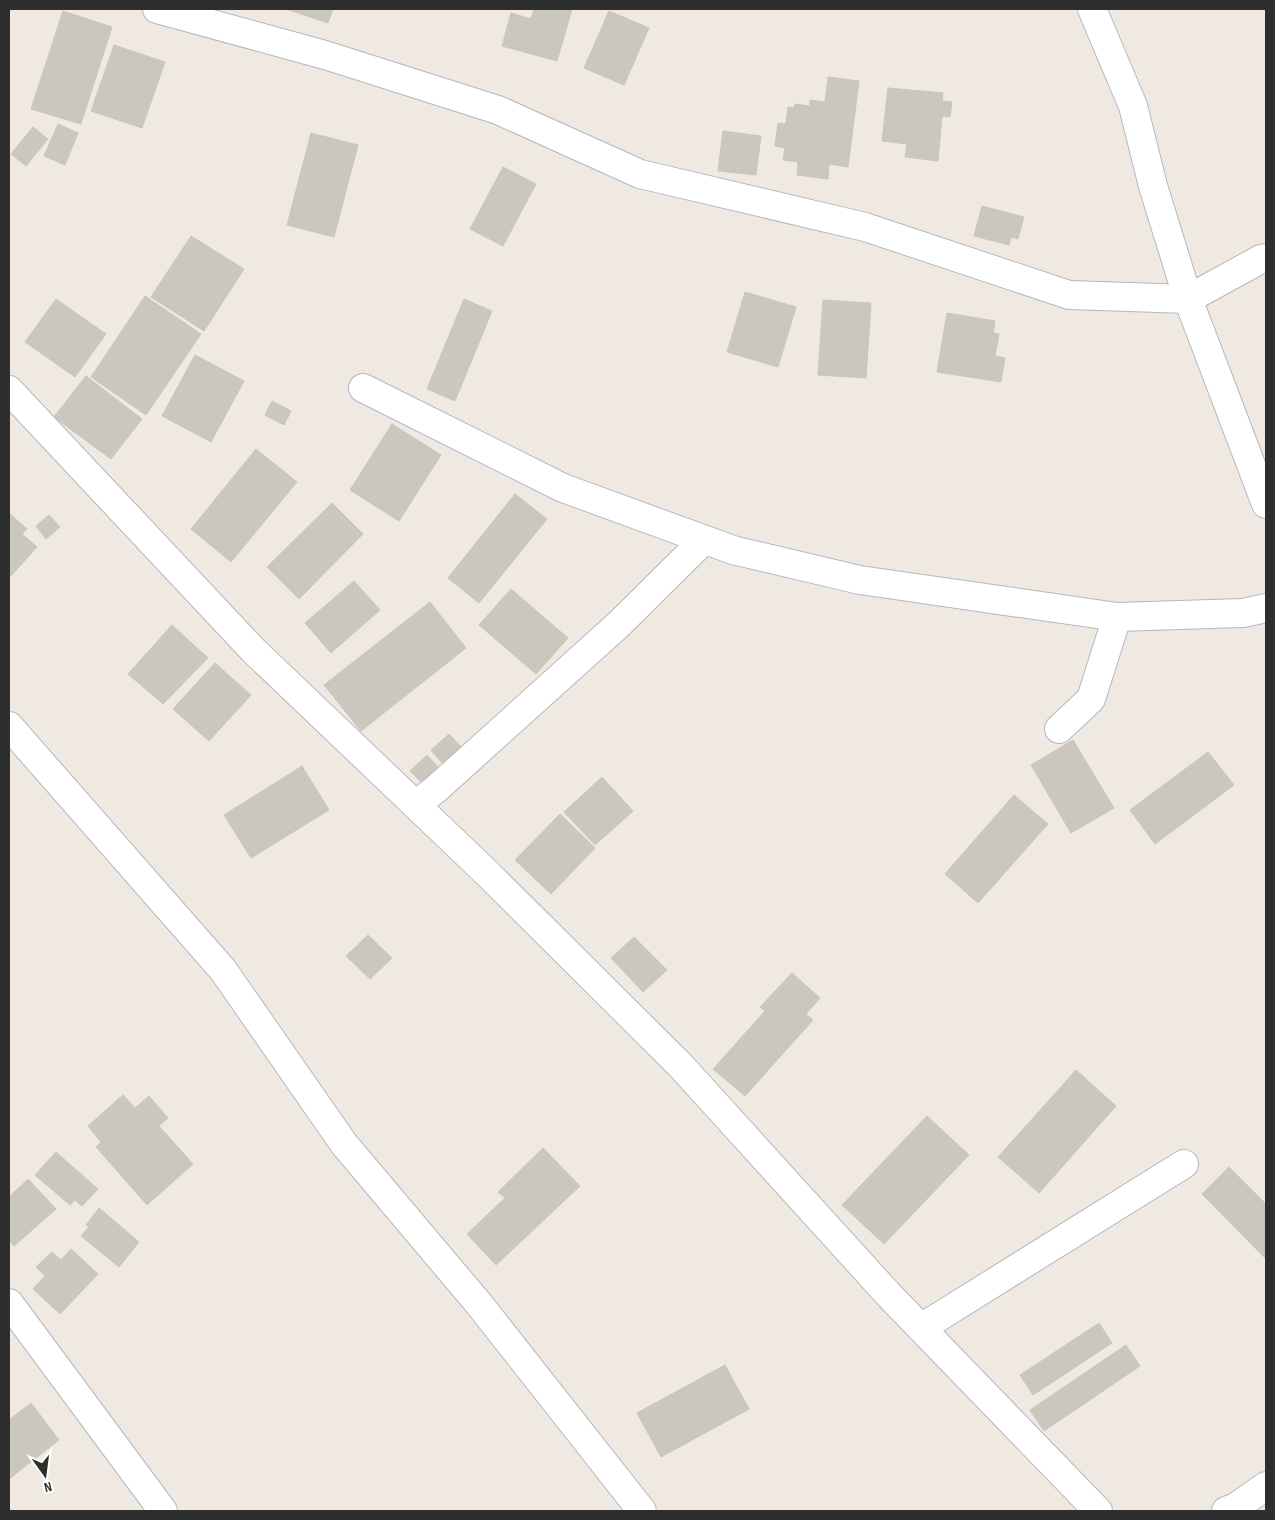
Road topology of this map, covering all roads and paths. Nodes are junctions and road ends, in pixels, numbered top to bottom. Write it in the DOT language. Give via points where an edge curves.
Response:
graph roads {
  1 [pos="157,9"];
  2 [pos="1092,9"];
  3 [pos="1266,258"];
  4 [pos="1188,299"];
  5 [pos="363,388"];
  6 [pos="9,390"];
  7 [pos="1266,504"];
  8 [pos="704,540"];
  9 [pos="1266,608"];
  10 [pos="1117,617"];
  11 [pos="9,726"];
  12 [pos="1059,729"];
  13 [pos="416,805"];
  14 [pos="1184,1164"];
  15 [pos="9,1303"];
  16 [pos="921,1328"];
  17 [pos="1266,1486"];
  18 [pos="163,1511"];
  19 [pos="642,1511"];
  20 [pos="1098,1511"];
  21 [pos="1226,1511"];
  1 -- 4 [label="street" via="325,55 498,110 640,174 865,227 1069,295"];
  2 -- 4 [label="street" via="1133,106 1153,186"];
  3 -- 4 [label="street"];
  4 -- 7 [label="street"];
  5 -- 8 [label="street" via="563,488"];
  6 -- 13 [label="street" via="253,650"];
  8 -- 10 [label="street" via="860,580"];
  8 -- 13 [label="street" via="618,626"];
  9 -- 10 [label="street" via="1243,613"];
  10 -- 12 [label="street" via="1091,698"];
  11 -- 19 [label="street" via="223,970 344,1144 479,1304"];
  13 -- 16 [label="street" via="681,1066"];
  14 -- 16 [label="street"];
  15 -- 18 [label="street"];
  16 -- 20 [label="street"];
  17 -- 21 [label="street"];
}
